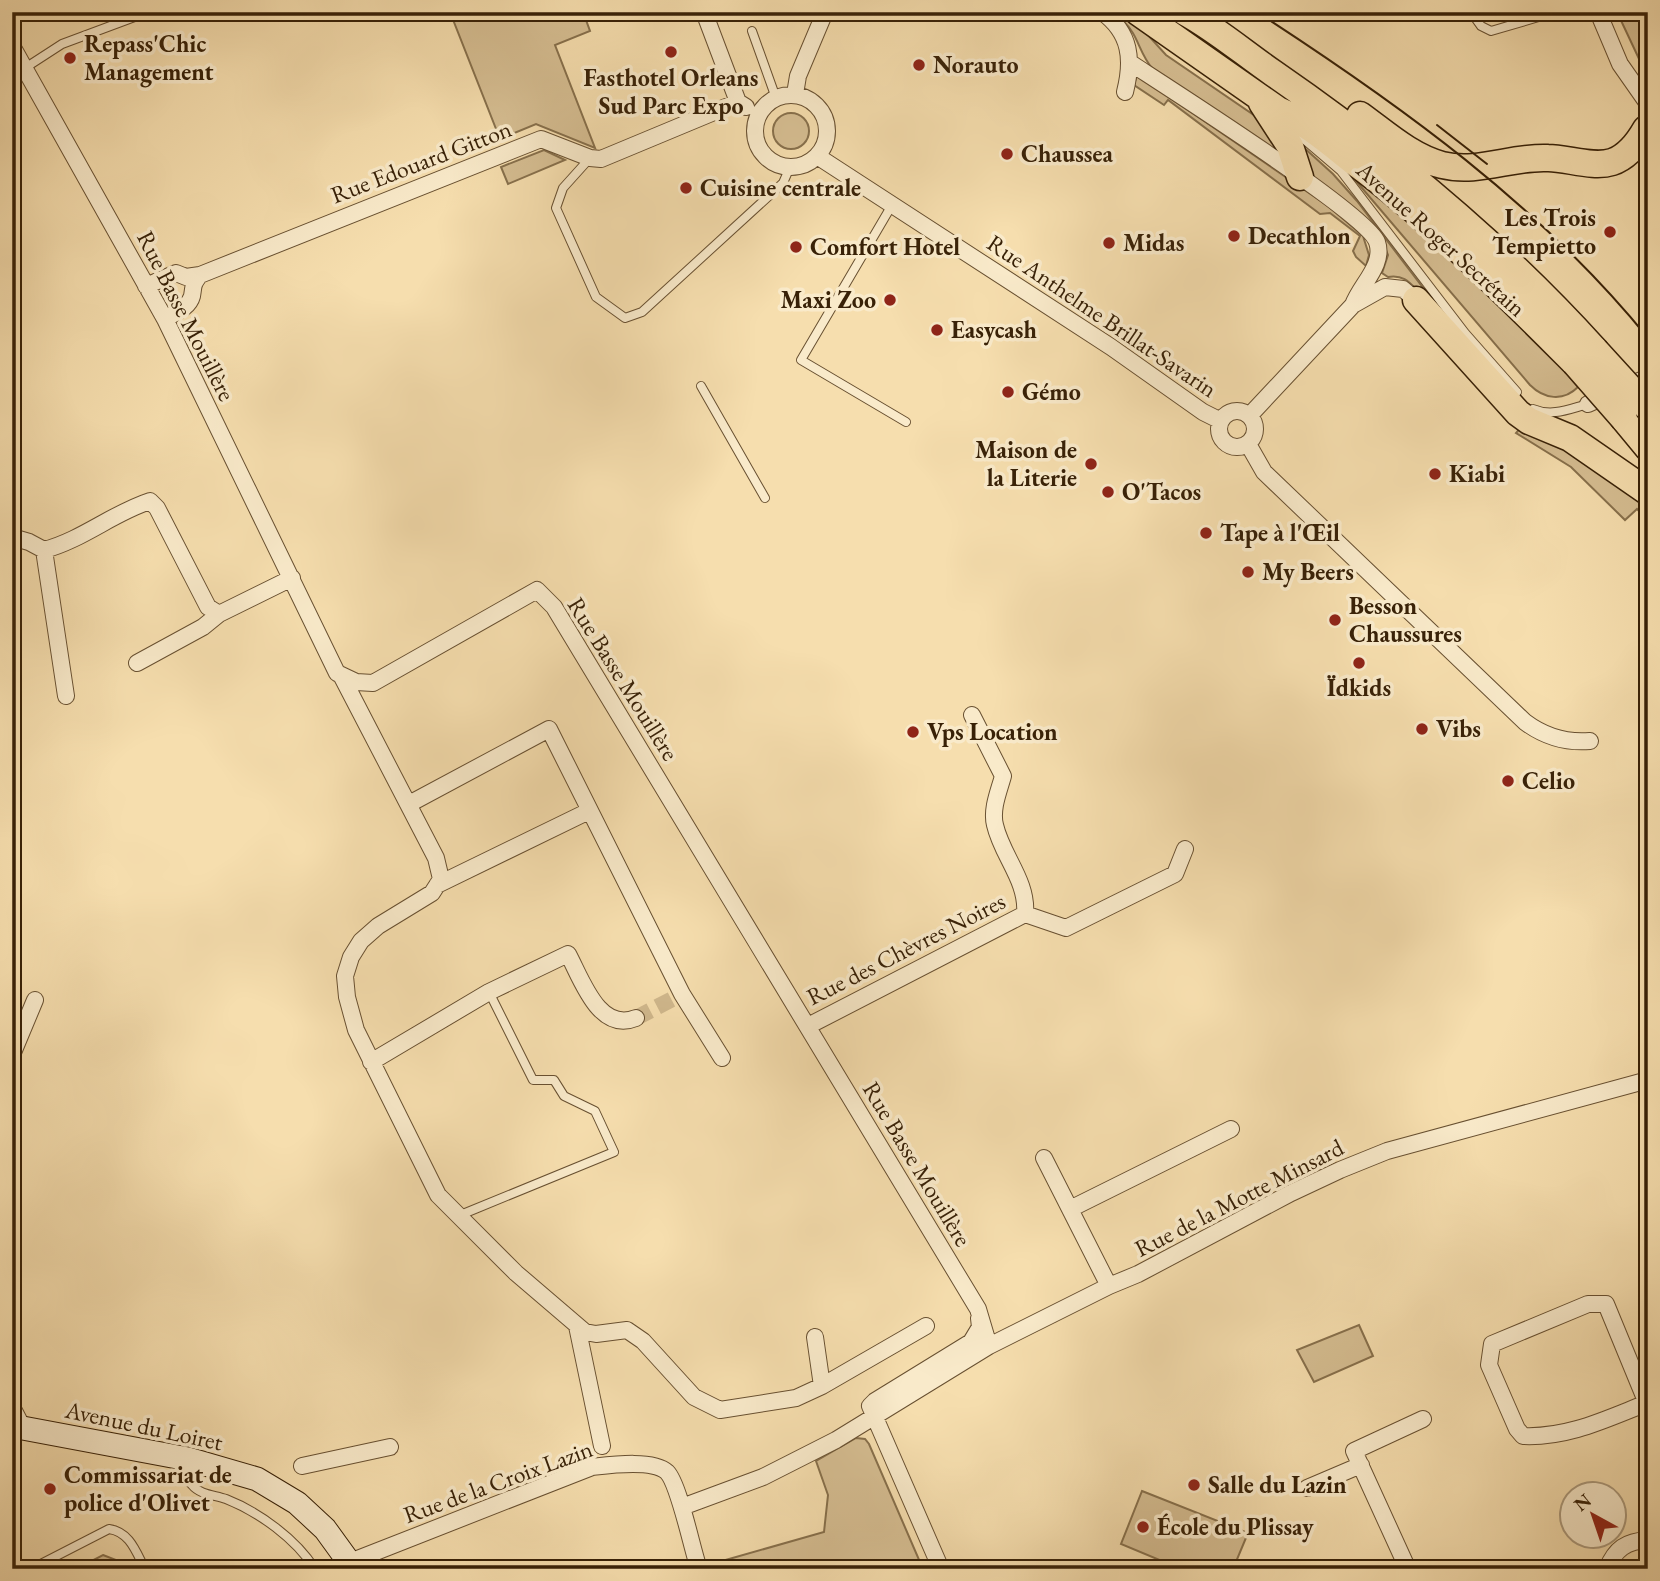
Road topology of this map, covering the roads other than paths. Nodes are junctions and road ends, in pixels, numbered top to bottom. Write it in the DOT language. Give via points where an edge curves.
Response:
graph roads {
  1 [pos="148,12"];
  2 [pos="704,12"];
  3 [pos="825,12"];
  4 [pos="1102,12"];
  5 [pos="1139,12"];
  6 [pos="1185,12"];
  7 [pos="1198,12"];
  8 [pos="1471,12"];
  9 [pos="1598,12"];
  10 [pos="1542,16"];
  11 [pos="752,30"];
  12 [pos="12,46"];
  13 [pos="1129,62"];
  14 [pos="25,68"];
  15 [pos="1125,92"];
  16 [pos="795,94"];
  17 [pos="776,98"];
  18 [pos="738,103"];
  19 [pos="1268,103"];
  20 [pos="757,112"];
  21 [pos="1647,125"];
  22 [pos="817,156"];
  23 [pos="590,158"];
  24 [pos="790,167"];
  25 [pos="1300,177"];
  26 [pos="892,205"];
  27 [pos="200,275"];
  28 [pos="146,286"];
  29 [pos="1427,299"];
  30 [pos="1353,305"];
  31 [pos="165,319"];
  32 [pos="1585,356"];
  33 [pos="1648,377"];
  34 [pos="701,386"];
  35 [pos="1588,404"];
  36 [pos="1648,408"];
  37 [pos="1250,415"];
  38 [pos="1221,421"];
  39 [pos="906,422"];
  40 [pos="1248,444"];
  41 [pos="1648,448"];
  42 [pos="1648,492"];
  43 [pos="765,498"];
  44 [pos="12,537"];
  45 [pos="44,550"];
  46 [pos="292,578"];
  47 [pos="219,614"];
  48 [pos="136,663"];
  49 [pos="341,676"];
  50 [pos="66,696"];
  51 [pos="972,715"];
  52 [pos="1590,741"];
  53 [pos="409,804"];
  54 [pos="589,811"];
  55 [pos="1185,849"];
  56 [pos="437,885"];
  57 [pos="1025,914"];
  58 [pos="489,992"];
  59 [pos="35,1000"];
  60 [pos="636,1018"];
  61 [pos="808,1026"];
  62 [pos="12,1055"];
  63 [pos="722,1058"];
  64 [pos="371,1062"];
  65 [pos="1648,1080"];
  66 [pos="1231,1129"];
  67 [pos="1044,1158"];
  68 [pos="1070,1209"];
  69 [pos="458,1216"];
  70 [pos="1110,1286"];
  71 [pos="978,1309"];
  72 [pos="578,1326"];
  73 [pos="926,1326"];
  74 [pos="815,1337"];
  75 [pos="989,1346"];
  76 [pos="822,1386"];
  77 [pos="12,1393"];
  78 [pos="1647,1405"];
  79 [pos="874,1416"];
  80 [pos="1423,1419"];
  81 [pos="18,1427"];
  82 [pos="602,1446"];
  83 [pos="390,1447"];
  84 [pos="188,1459"];
  85 [pos="1361,1465"];
  86 [pos="302,1466"];
  87 [pos="1307,1488"];
  88 [pos="682,1507"];
  89 [pos="1648,1540"];
  90 [pos="352,1565"];
  91 [pos="31,1569"];
  92 [pos="145,1569"];
  93 [pos="315,1569"];
  94 [pos="699,1569"];
  95 [pos="941,1569"];
  96 [pos="1414,1569"];
  97 [pos="1607,1569"];
  1 -- 14 [label="lane" via="62,44"];
  2 -- 18 [label="street"];
  3 -- 16 [label="street"];
  4 -- 13 [label="street" via="1121,30"];
  5 -- 19 [label="main road, Avenue Roger Secrétain"];
  6 -- 32 [label="main road, Avenue Roger Secrétain" via="1296,89 1468,225"];
  7 -- 21 [label="main road" via="1294,69 1416,155 1441,165 1481,168 1526,158 1611,162 1629,152"];
  8 -- 10 [label="lane" via="1491,31"];
  9 -- 21 [label="street"];
  11 -- 17 [label="lane"];
  12 -- 14 [label="street, Rue Basse Mouillère"];
  13 -- 15 [label="street"];
  13 -- 25 [label="street, Avenue Roger Secrétain"];
  14 -- 28 [label="street, Rue Basse Mouillère"];
  16 -- 17 [label="street"];
  16 -- 22 [label="street" via="806,97 827,123"];
  17 -- 20 [label="street"];
  18 -- 20 [label="street"];
  18 -- 23 [label="street" via="601,159"];
  19 -- 25 [label="main road"];
  19 -- 29 [label="lane" via="1341,171"];
  19 -- 32 [label="main road, Avenue Roger Secrétain" via="1297,118 1388,187"];
  20 -- 24 [label="street" via="755,138 760,149 768,159"];
  22 -- 24 [label="street"];
  22 -- 26 [label="street, Rue Anthelme Brillat-Savarin"];
  23 -- 24 [label="lane" via="563,188 556,208 596,297 625,318 642,312 783,183"];
  23 -- 27 [label="street, Rue Edouard Gitton" via="541,139"];
  25 -- 30 [label="street, Avenue Roger Secrétain" via="1377,240 1376,266"];
  26 -- 38 [label="street, Rue Anthelme Brillat-Savarin"];
  26 -- 39 [label="lane" via="801,360"];
  27 -- 28 [label="street, Rue Edouard Gitton" via="176,273"];
  27 -- 31 [label="street" via="184,308"];
  28 -- 31 [label="street, Rue Basse Mouillère"];
  29 -- 30 [label="street" via="1385,287"];
  29 -- 35 [label="lane" via="1534,409 1549,413"];
  29 -- 42 [label="main road" via="1518,413 1570,438"];
  30 -- 37 [label="street"];
  31 -- 46 [label="street, Rue Basse Mouillère"];
  32 -- 36 [label="main road, Avenue Roger Secrétain, bridge"];
  32 -- 41 [label="main road, Avenue Roger Secrétain, bridge"];
  33 -- 35 [label="street"];
  34 -- 43 [label="lane"];
  37 -- 38 [label="street" via="1234,411"];
  37 -- 40 [label="street" via="1256,430"];
  38 -- 40 [label="street" via="1224,441 1238,447"];
  40 -- 52 [label="street" via="1264,472 1525,722 1548,736"];
  44 -- 45 [label="street"];
  45 -- 47 [label="street" via="61,546 150,501 208,607"];
  45 -- 50 [label="street"];
  46 -- 47 [label="street"];
  46 -- 49 [label="street, Rue Basse Mouillère"];
  47 -- 48 [label="street"];
  49 -- 53 [label="street"];
  49 -- 61 [label="street, Rue Basse Mouillère" via="373,683 537,590 575,640"];
  51 -- 57 [label="street, Rue des Chèvres Noires" via="1003,776 994,824 1026,898"];
  53 -- 54 [label="street" via="549,729"];
  53 -- 56 [label="street" via="436,858 441,879"];
  54 -- 56 [label="street"];
  54 -- 63 [label="street" via="682,994"];
  55 -- 57 [label="street, Rue des Chèvres Noires" via="1175,874 1066,928"];
  56 -- 64 [label="street" via="432,893 378,926 351,957 345,976 347,997"];
  57 -- 61 [label="street, Rue des Chèvres Noires"];
  58 -- 60 [label="street" via="568,954 598,1008 612,1020"];
  58 -- 64 [label="street"];
  58 -- 69 [label="lane" via="533,1080 554,1080 564,1096 595,1111 614,1152"];
  59 -- 62 [label="street"];
  61 -- 71 [label="street, Rue Basse Mouillère"];
  64 -- 69 [label="street" via="438,1195"];
  65 -- 70 [label="street, Rue de la Motte Minsard" via="1387,1151 1291,1193"];
  66 -- 68 [label="street"];
  67 -- 68 [label="street"];
  68 -- 70 [label="street"];
  69 -- 72 [label="street"];
  70 -- 75 [label="street, Rue de la Motte Minsard"];
  71 -- 75 [label="street, Rue Basse Mouillère"];
  71 -- 79 [label="street, Rue de la Motte Minsard" via="980,1327 971,1342 875,1401 870,1406"];
  72 -- 76 [label="street" via="596,1334 626,1331 643,1341 694,1396 720,1410 796,1398"];
  72 -- 82 [label="street"];
  73 -- 76 [label="street"];
  74 -- 76 [label="street"];
  75 -- 79 [label="street, Rue de la Motte Minsard"];
  77 -- 81 [label="street"];
  78 -- 78 [label="street" via="1606,1304 1588,1304 1492,1344 1489,1364 1523,1436 1576,1431"];
  79 -- 88 [label="street, Rue de la Motte Minsard" via="763,1477"];
  79 -- 95 [label="street"];
  80 -- 85 [label="street" via="1354,1451"];
  81 -- 84 [label="main road, Avenue du Loiret"];
  83 -- 86 [label="street"];
  84 -- 90 [label="main road, Avenue du Loiret" via="257,1479 297,1503 325,1528"];
  84 -- 93 [label="lane" via="186,1476 194,1488 251,1511"];
  85 -- 87 [label="street"];
  85 -- 96 [label="street" via="1406,1566"];
  88 -- 90 [label="street, Rue de la Croix Lazin" via="668,1472 657,1466 593,1467"];
  88 -- 94 [label="street, Rue de la Croix Lazin"];
  89 -- 97 [label="street" via="1617,1550"];
  91 -- 92 [label="lane" via="109,1529 125,1535"];
}
